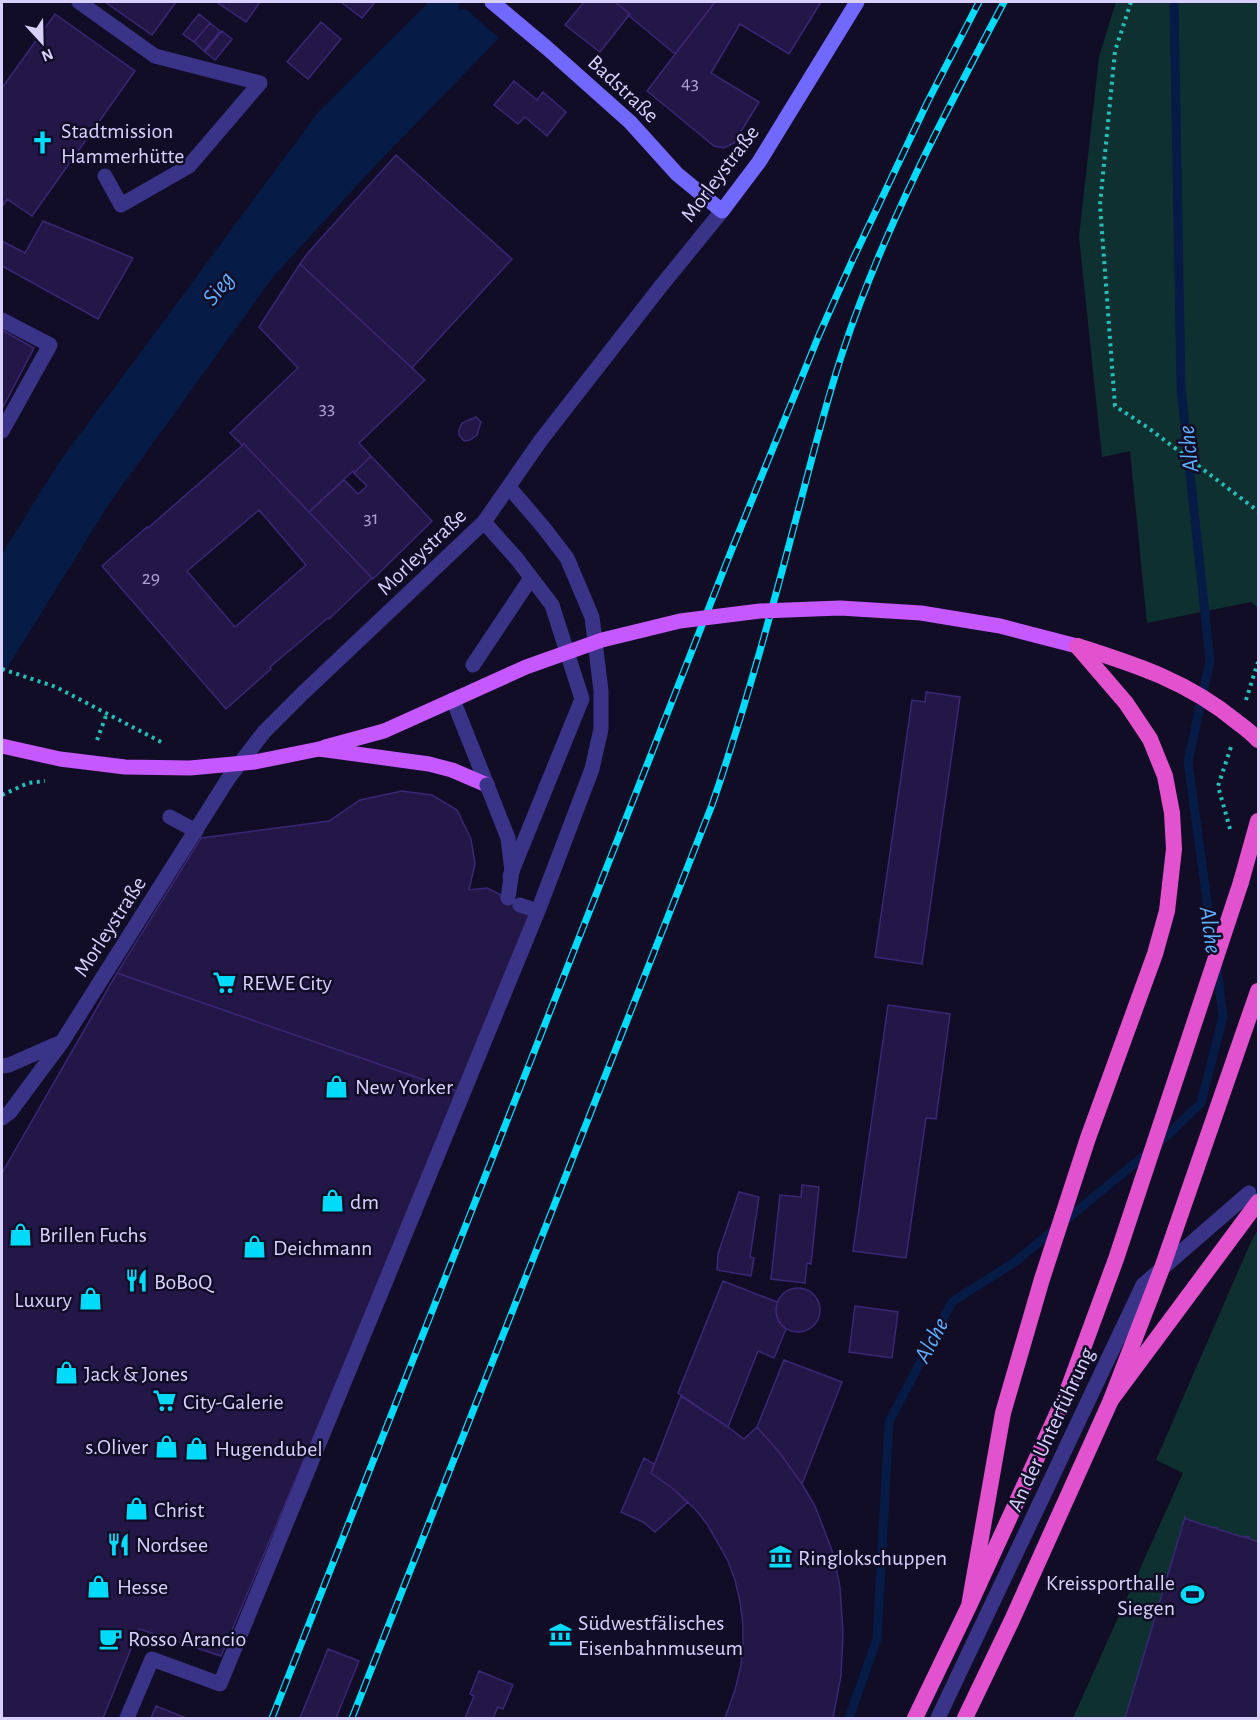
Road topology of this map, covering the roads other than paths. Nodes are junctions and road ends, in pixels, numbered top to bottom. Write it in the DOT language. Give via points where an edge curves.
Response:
graph roads {
  1 [pos="79,2"];
  2 [pos="492,2"];
  3 [pos="857,2"];
  4 [pos="105,176"];
  5 [pos="722,211"];
  6 [pos="2,320"];
  7 [pos="2,431"];
  8 [pos="509,487"];
  9 [pos="484,522"];
  10 [pos="531,578"];
  11 [pos="1077,646"];
  12 [pos="473,665"];
  13 [pos="453,700"];
  14 [pos="1258,740"];
  15 [pos="2,746"];
  16 [pos="320,749"];
  17 [pos="487,785"];
  18 [pos="170,817"];
  19 [pos="1258,821"];
  20 [pos="196,831"];
  21 [pos="510,899"];
  22 [pos="538,911"];
  23 [pos="1258,991"];
  24 [pos="62,1042"];
  25 [pos="2,1066"];
  26 [pos="2,1118"];
  27 [pos="1254,1198"];
  28 [pos="1111,1400"];
  29 [pos="969,1606"];
  30 [pos="127,1719"];
  31 [pos="915,1719"];
  32 [pos="938,1719"];
  33 [pos="965,1719"];
  1 -- 4 [label="street" via="155,56 260,83 189,166 121,205"];
  2 -- 5 [label="main road, Badstraße" via="630,122 677,174"];
  3 -- 5 [label="main road, Morleystraße" via="759,162"];
  5 -- 8 [label="street, Morleystraße" via="590,376"];
  6 -- 7 [label="street" via="50,345"];
  8 -- 9 [label="street, Morleystraße"];
  8 -- 22 [label="street" via="567,558 592,617 601,691 601,729 592,769"];
  9 -- 10 [label="street"];
  9 -- 20 [label="street, Morleystraße" via="264,732 228,779"];
  10 -- 12 [label="street"];
  10 -- 21 [label="street" via="552,604 582,699"];
  11 -- 13 [label="main road, bridge" via="1000,626 921,612 840,608 760,611 680,621 602,640 526,667"];
  11 -- 14 [label="highway, bridge" via="1137,665 1187,687 1223,710"];
  11 -- 29 [label="highway" via="1126,703 1150,739 1165,776 1174,849 1167,911 1155,954 1070,1192 1003,1413"];
  13 -- 16 [label="main road" via="384,731"];
  13 -- 17 [label="street"];
  15 -- 16 [label="main road, bridge" via="82,762 190,768 255,762"];
  16 -- 17 [label="main road" via="429,764"];
  17 -- 21 [label="street, bridge" via="508,838"];
  18 -- 20 [label="street"];
  19 -- 29 [label="highway, bridge" via="1116,1259 1067,1392"];
  20 -- 24 [label="street, Morleystraße"];
  21 -- 22 [label="street"];
  22 -- 30 [label="street" via="220,1684 152,1659"];
  23 -- 28 [label="highway, bridge" via="1162,1268"];
  24 -- 25 [label="street"];
  24 -- 26 [label="street, Morleystraße"];
  27 -- 28 [label="highway, bridge"];
  27 -- 32 [label="street, An der Unterführung" via="1143,1286"];
  28 -- 33 [label="highway"];
  29 -- 31 [label="highway"];
}
